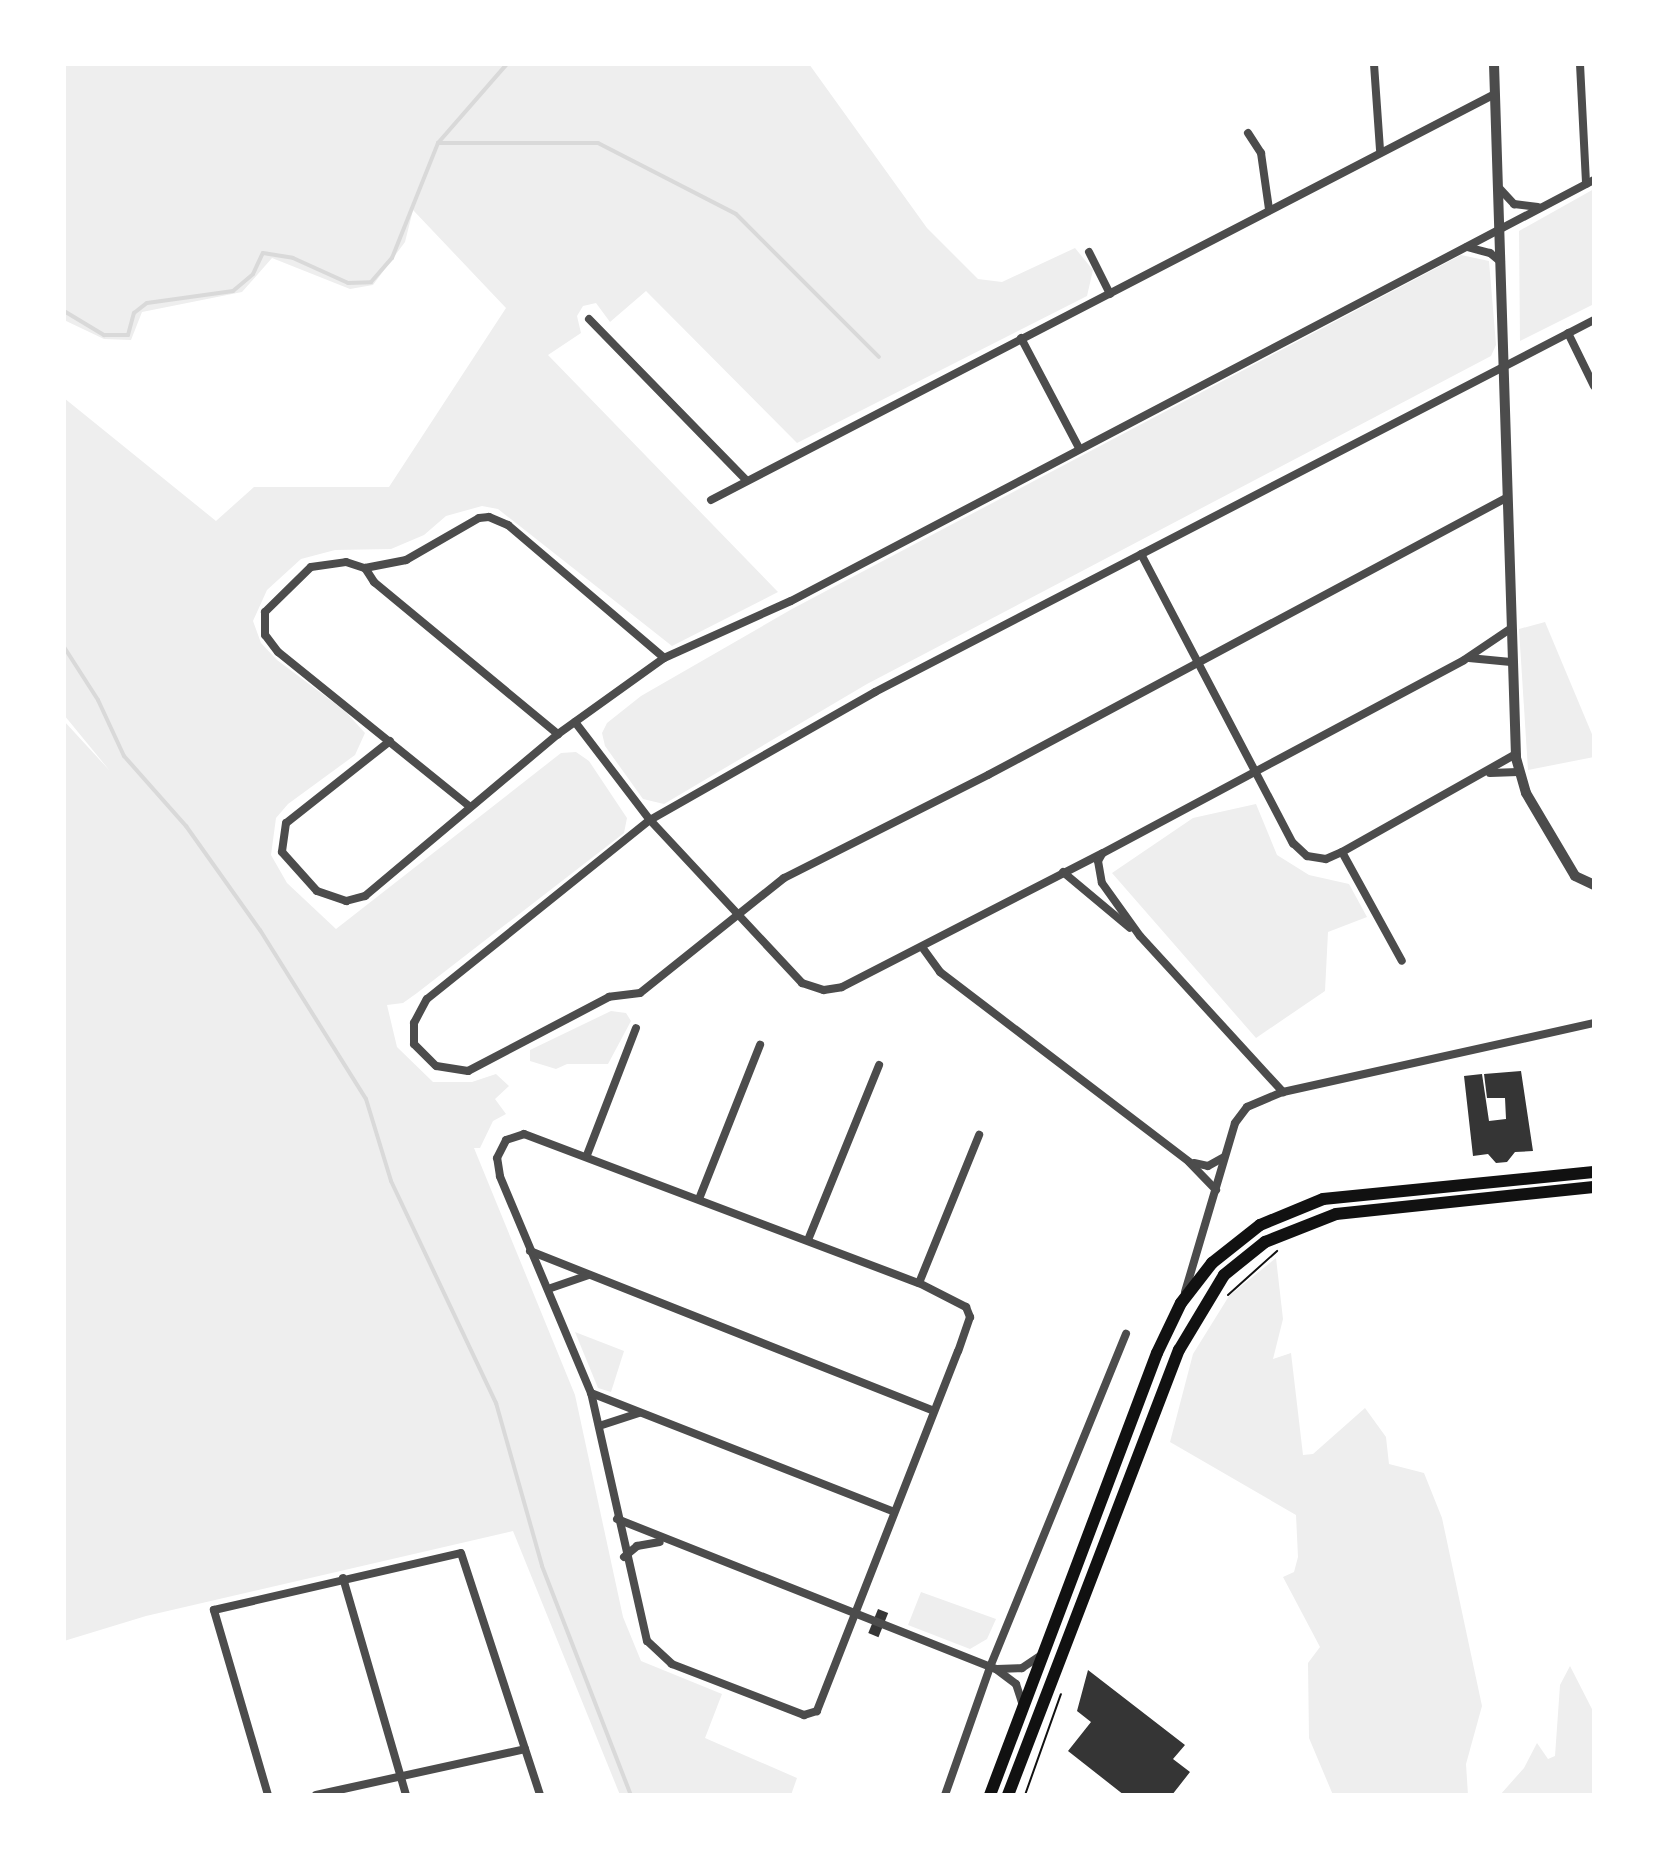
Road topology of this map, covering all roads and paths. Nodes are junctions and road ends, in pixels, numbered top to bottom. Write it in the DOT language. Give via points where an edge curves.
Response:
graph roads {
  1 [pos="1374,64"];
  2 [pos="1494,64"];
  3 [pos="1580,64"];
  4 [pos="1495,94"];
  5 [pos="1248,133"];
  6 [pos="1380,150"];
  7 [pos="1590,182"];
  8 [pos="1500,189"];
  9 [pos="1546,205"];
  10 [pos="1269,209"];
  11 [pos="1501,228"];
  12 [pos="1462,248"];
  13 [pos="1089,252"];
  14 [pos="1503,264"];
  15 [pos="1110,294"];
  16 [pos="589,319"];
  17 [pos="1594,320"];
  18 [pos="1568,333"];
  19 [pos="1021,338"];
  20 [pos="1504,364"];
  21 [pos="1594,386"];
  22 [pos="1078,446"];
  23 [pos="747,481"];
  24 [pos="1506,498"];
  25 [pos="711,500"];
  26 [pos="1141,554"];
  27 [pos="365,568"];
  28 [pos="1510,629"];
  29 [pos="664,658"];
  30 [pos="1464,660"];
  31 [pos="1198,661"];
  32 [pos="1511,662"];
  33 [pos="575,722"];
  34 [pos="558,734"];
  35 [pos="390,741"];
  36 [pos="1516,754"];
  37 [pos="1256,771"];
  38 [pos="1518,772"];
  39 [pos="1489,773"];
  40 [pos="469,806"];
  41 [pos="650,820"];
  42 [pos="1342,852"];
  43 [pos="1103,853"];
  44 [pos="1063,872"];
  45 [pos="1594,885"];
  46 [pos="741,914"];
  47 [pos="1140,936"];
  48 [pos="922,947"];
  49 [pos="1402,961"];
  50 [pos="1594,1023"];
  51 [pos="636,1028"];
  52 [pos="760,1045"];
  53 [pos="879,1065"];
  54 [pos="1283,1092"];
  55 [pos="979,1135"];
  56 [pos="1226,1153"];
  57 [pos="587,1155"];
  58 [pos="1189,1162"];
  59 [pos="1594,1172"];
  60 [pos="1594,1187"];
  61 [pos="1216,1190"];
  62 [pos="699,1199"];
  63 [pos="808,1240"];
  64 [pos="1286,1245"];
  65 [pos="530,1251"];
  66 [pos="594,1276"];
  67 [pos="919,1283"];
  68 [pos="548,1289"];
  69 [pos="1227,1296"];
  70 [pos="1181,1303"];
  71 [pos="1126,1334"];
  72 [pos="591,1393"];
  73 [pos="932,1410"];
  74 [pos="640,1412"];
  75 [pos="599,1426"];
  76 [pos="892,1511"];
  77 [pos="617,1519"];
  78 [pos="669,1543"];
  79 [pos="624,1557"];
  80 [pos="343,1578"];
  81 [pos="856,1616"];
  82 [pos="1041,1655"];
  83 [pos="993,1668"];
  84 [pos="1062,1692"];
  85 [pos="1023,1706"];
  86 [pos="525,1749"];
  87 [pos="401,1777"];
  88 [pos="268,1795"];
  89 [pos="316,1795"];
  90 [pos="406,1795"];
  91 [pos="540,1795"];
  92 [pos="945,1795"];
  93 [pos="990,1795"];
  94 [pos="1008,1795"];
  95 [pos="1025,1795"];
  1 -- 6 [label="street"];
  2 -- 4 [label="street"];
  3 -- 7 [label="street"];
  4 -- 6 [label="street"];
  4 -- 8 [label="street"];
  5 -- 10 [label="street" via="1261,153"];
  6 -- 10 [label="street"];
  7 -- 9 [label="street"];
  8 -- 9 [label="street" via="1522,207"];
  8 -- 11 [label="street"];
  9 -- 11 [label="street"];
  10 -- 15 [label="street"];
  11 -- 12 [label="street"];
  11 -- 14 [label="street"];
  12 -- 14 [label="street" via="1490,253"];
  12 -- 22 [label="street"];
  13 -- 15 [label="street"];
  14 -- 20 [label="street"];
  15 -- 19 [label="street"];
  16 -- 23 [label="street"];
  17 -- 18 [label="street"];
  18 -- 20 [label="street"];
  18 -- 21 [label="street"];
  19 -- 22 [label="street"];
  19 -- 23 [label="street"];
  20 -- 24 [label="street"];
  20 -- 26 [label="street"];
  22 -- 29 [label="street" via="791,601"];
  23 -- 25 [label="street"];
  24 -- 28 [label="street"];
  24 -- 31 [label="street"];
  26 -- 31 [label="street"];
  26 -- 41 [label="street" via="875,692"];
  27 -- 29 [label="street" via="406,560 479,518 500,519"];
  27 -- 34 [label="street" via="374,582"];
  27 -- 35 [label="street" via="346,562 311,567 265,612 265,635 278,652"];
  28 -- 30 [label="street"];
  28 -- 32 [label="street"];
  29 -- 33 [label="street"];
  30 -- 32 [label="street"];
  30 -- 37 [label="street"];
  31 -- 37 [label="street"];
  31 -- 46 [label="street" via="784,878"];
  32 -- 36 [label="street"];
  33 -- 34 [label="street"];
  33 -- 41 [label="street"];
  34 -- 40 [label="street"];
  35 -- 40 [label="street"];
  35 -- 40 [label="street" via="298,809 280,837 282,852 297,874 317,891 356,900"];
  36 -- 38 [label="street"];
  36 -- 39 [label="street"];
  37 -- 42 [label="street" via="1300,851 1315,859"];
  37 -- 43 [label="street"];
  38 -- 39 [label="street"];
  38 -- 45 [label="street" via="1575,876"];
  39 -- 42 [label="street"];
  41 -- 46 [label="street"];
  41 -- 46 [label="street" via="418,1008 414,1044 436,1066 468,1071 609,997 655,985"];
  42 -- 49 [label="street"];
  43 -- 44 [label="street"];
  43 -- 47 [label="street" via="1098,861 1102,883"];
  44 -- 47 [label="street"];
  44 -- 48 [label="street"];
  46 -- 48 [label="street" via="802,983 816,989 842,987"];
  47 -- 54 [label="street"];
  48 -- 58 [label="street" via="940,972"];
  50 -- 54 [label="street"];
  51 -- 57 [label="street"];
  52 -- 62 [label="street"];
  53 -- 63 [label="street"];
  54 -- 56 [label="street" via="1260,1099 1240,1114"];
  55 -- 67 [label="street"];
  56 -- 58 [label="street" via="1208,1166"];
  56 -- 61 [label="street"];
  57 -- 62 [label="street"];
  57 -- 65 [label="street" via="524,1134 506,1140 497,1158 500,1176"];
  58 -- 61 [label="street"];
  59 -- 70 [label="main road" via="1399,1189 1298,1207 1232,1244"];
  60 -- 94 [label="main road" via="1336,1214 1265,1242 1224,1275 1179,1350"];
  61 -- 70 [label="street"];
  62 -- 63 [label="street"];
  63 -- 67 [label="street"];
  64 -- 69 [label="path"];
  65 -- 66 [label="street"];
  65 -- 68 [label="street"];
  66 -- 68 [label="street" via="565,1279"];
  66 -- 73 [label="street"];
  67 -- 73 [label="street" via="966,1307 970,1317"];
  68 -- 72 [label="street"];
  70 -- 82 [label="main road" via="1118,1449"];
  71 -- 83 [label="street"];
  72 -- 74 [label="street"];
  72 -- 75 [label="street"];
  73 -- 76 [label="street"];
  74 -- 75 [label="street"];
  74 -- 76 [label="street"];
  75 -- 77 [label="street"];
  76 -- 81 [label="street"];
  77 -- 78 [label="street"];
  77 -- 79 [label="street"];
  78 -- 79 [label="street" via="637,1546"];
  78 -- 81 [label="street"];
  79 -- 81 [label="street" via="655,1654 804,1715 823,1702"];
  80 -- 86 [label="street" via="461,1553"];
  80 -- 87 [label="street"];
  80 -- 88 [label="street" via="214,1610"];
  81 -- 83 [label="street"];
  82 -- 83 [label="street" via="1022,1668"];
  82 -- 85 [label="main road"];
  83 -- 85 [label="street" via="1016,1684"];
  83 -- 92 [label="street"];
  84 -- 95 [label="path"];
  85 -- 93 [label="main road"];
  86 -- 87 [label="street"];
  86 -- 91 [label="street"];
  87 -- 89 [label="street"];
  87 -- 90 [label="street"];
}
